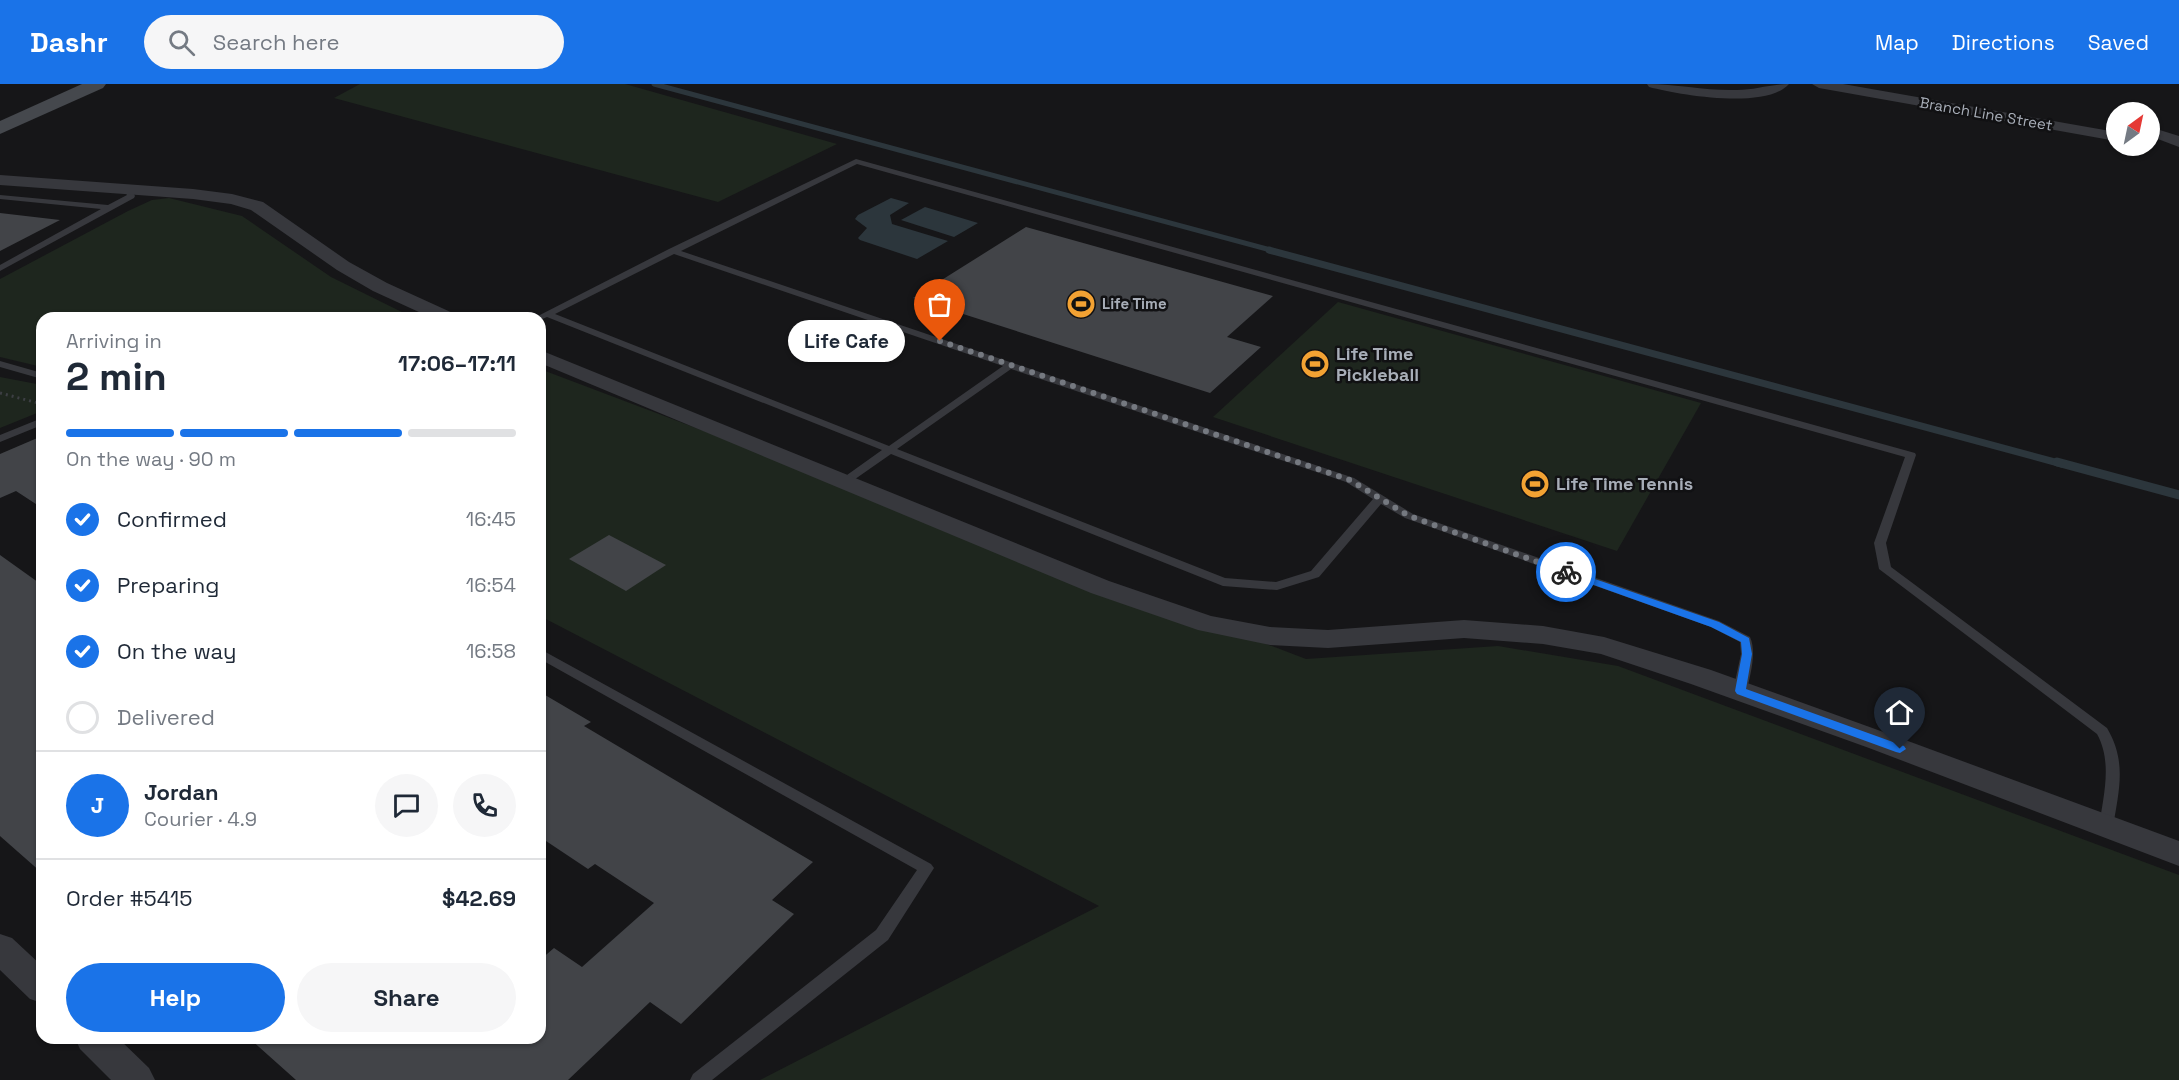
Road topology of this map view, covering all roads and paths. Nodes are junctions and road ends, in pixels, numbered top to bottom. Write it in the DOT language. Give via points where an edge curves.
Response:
graph roads {
  1 [pos="97,84"];
  2 [pos="1654,84"];
  3 [pos="1782,84"];
  4 [pos="1819,84"];
  5 [pos="1873,84"];
  6 [pos="2106,124"];
  7 [pos="0,128"];
  8 [pos="2160,134"];
  9 [pos="2106,135"];
  10 [pos="2160,143"];
  11 [pos="2179,143"];
  12 [pos="4,182"];
  13 [pos="127,189"];
  14 [pos="0,197"];
  15 [pos="110,208"];
  16 [pos="672,251"];
  17 [pos="0,268"];
  18 [pos="434,312"];
  19 [pos="546,314"];
  20 [pos="546,317"];
  21 [pos="546,358"];
  22 [pos="0,364"];
  23 [pos="1010,365"];
  24 [pos="36,374"];
  25 [pos="0,393"];
  26 [pos="36,402"];
  27 [pos="36,424"];
  28 [pos="0,439"];
  29 [pos="890,449"];
  30 [pos="844,482"];
  31 [pos="1380,498"];
  32 [pos="546,659"];
  33 [pos="1740,691"];
  34 [pos="2106,827"];
  35 [pos="2179,854"];
  36 [pos="0,948"];
  37 [pos="36,982"];
  38 [pos="99,1044"];
  39 [pos="136,1080"];
  40 [pos="699,1080"];
  1 -- 7 [label="main road"];
  2 -- 3 [label="street" via="1752,93"];
  4 -- 9 [label="street, Branch Line Street"];
  5 -- 6 [label="street"];
  8 -- 11 [label="street"];
  10 -- 11 [label="street"];
  12 -- 13 [label="street"];
  13 -- 15 [label="lane" via="131,196"];
  13 -- 18 [label="street" via="232,199 257,206 343,266"];
  14 -- 15 [label="lane"];
  15 -- 17 [label="lane"];
  16 -- 19 [label="lane"];
  16 -- 23 [label="lane"];
  16 -- 34 [label="lane" via="856,161 1911,455 1880,543 1885,569 2102,731 2110,742 2114,759"];
  20 -- 29 [label="lane"];
  21 -- 30 [label="street"];
  22 -- 24 [label="lane"];
  23 -- 29 [label="lane"];
  23 -- 31 [label="lane" via="1350,480"];
  25 -- 26 [label="path"];
  27 -- 28 [label="lane"];
  29 -- 30 [label="lane"];
  29 -- 31 [label="lane" via="1223,582 1277,586 1316,574"];
  30 -- 33 [label="street" via="1100,587 1207,624 1270,636 1328,639 1464,629 1543,635 1604,646"];
  31 -- 33 [label="lane" via="1409,516 1715,624 1746,640"];
  32 -- 40 [label="lane" via="926,868 882,935"];
  33 -- 34 [label="street"];
  34 -- 35 [label="street"];
  36 -- 37 [label="street"];
  38 -- 39 [label="street"];
}
